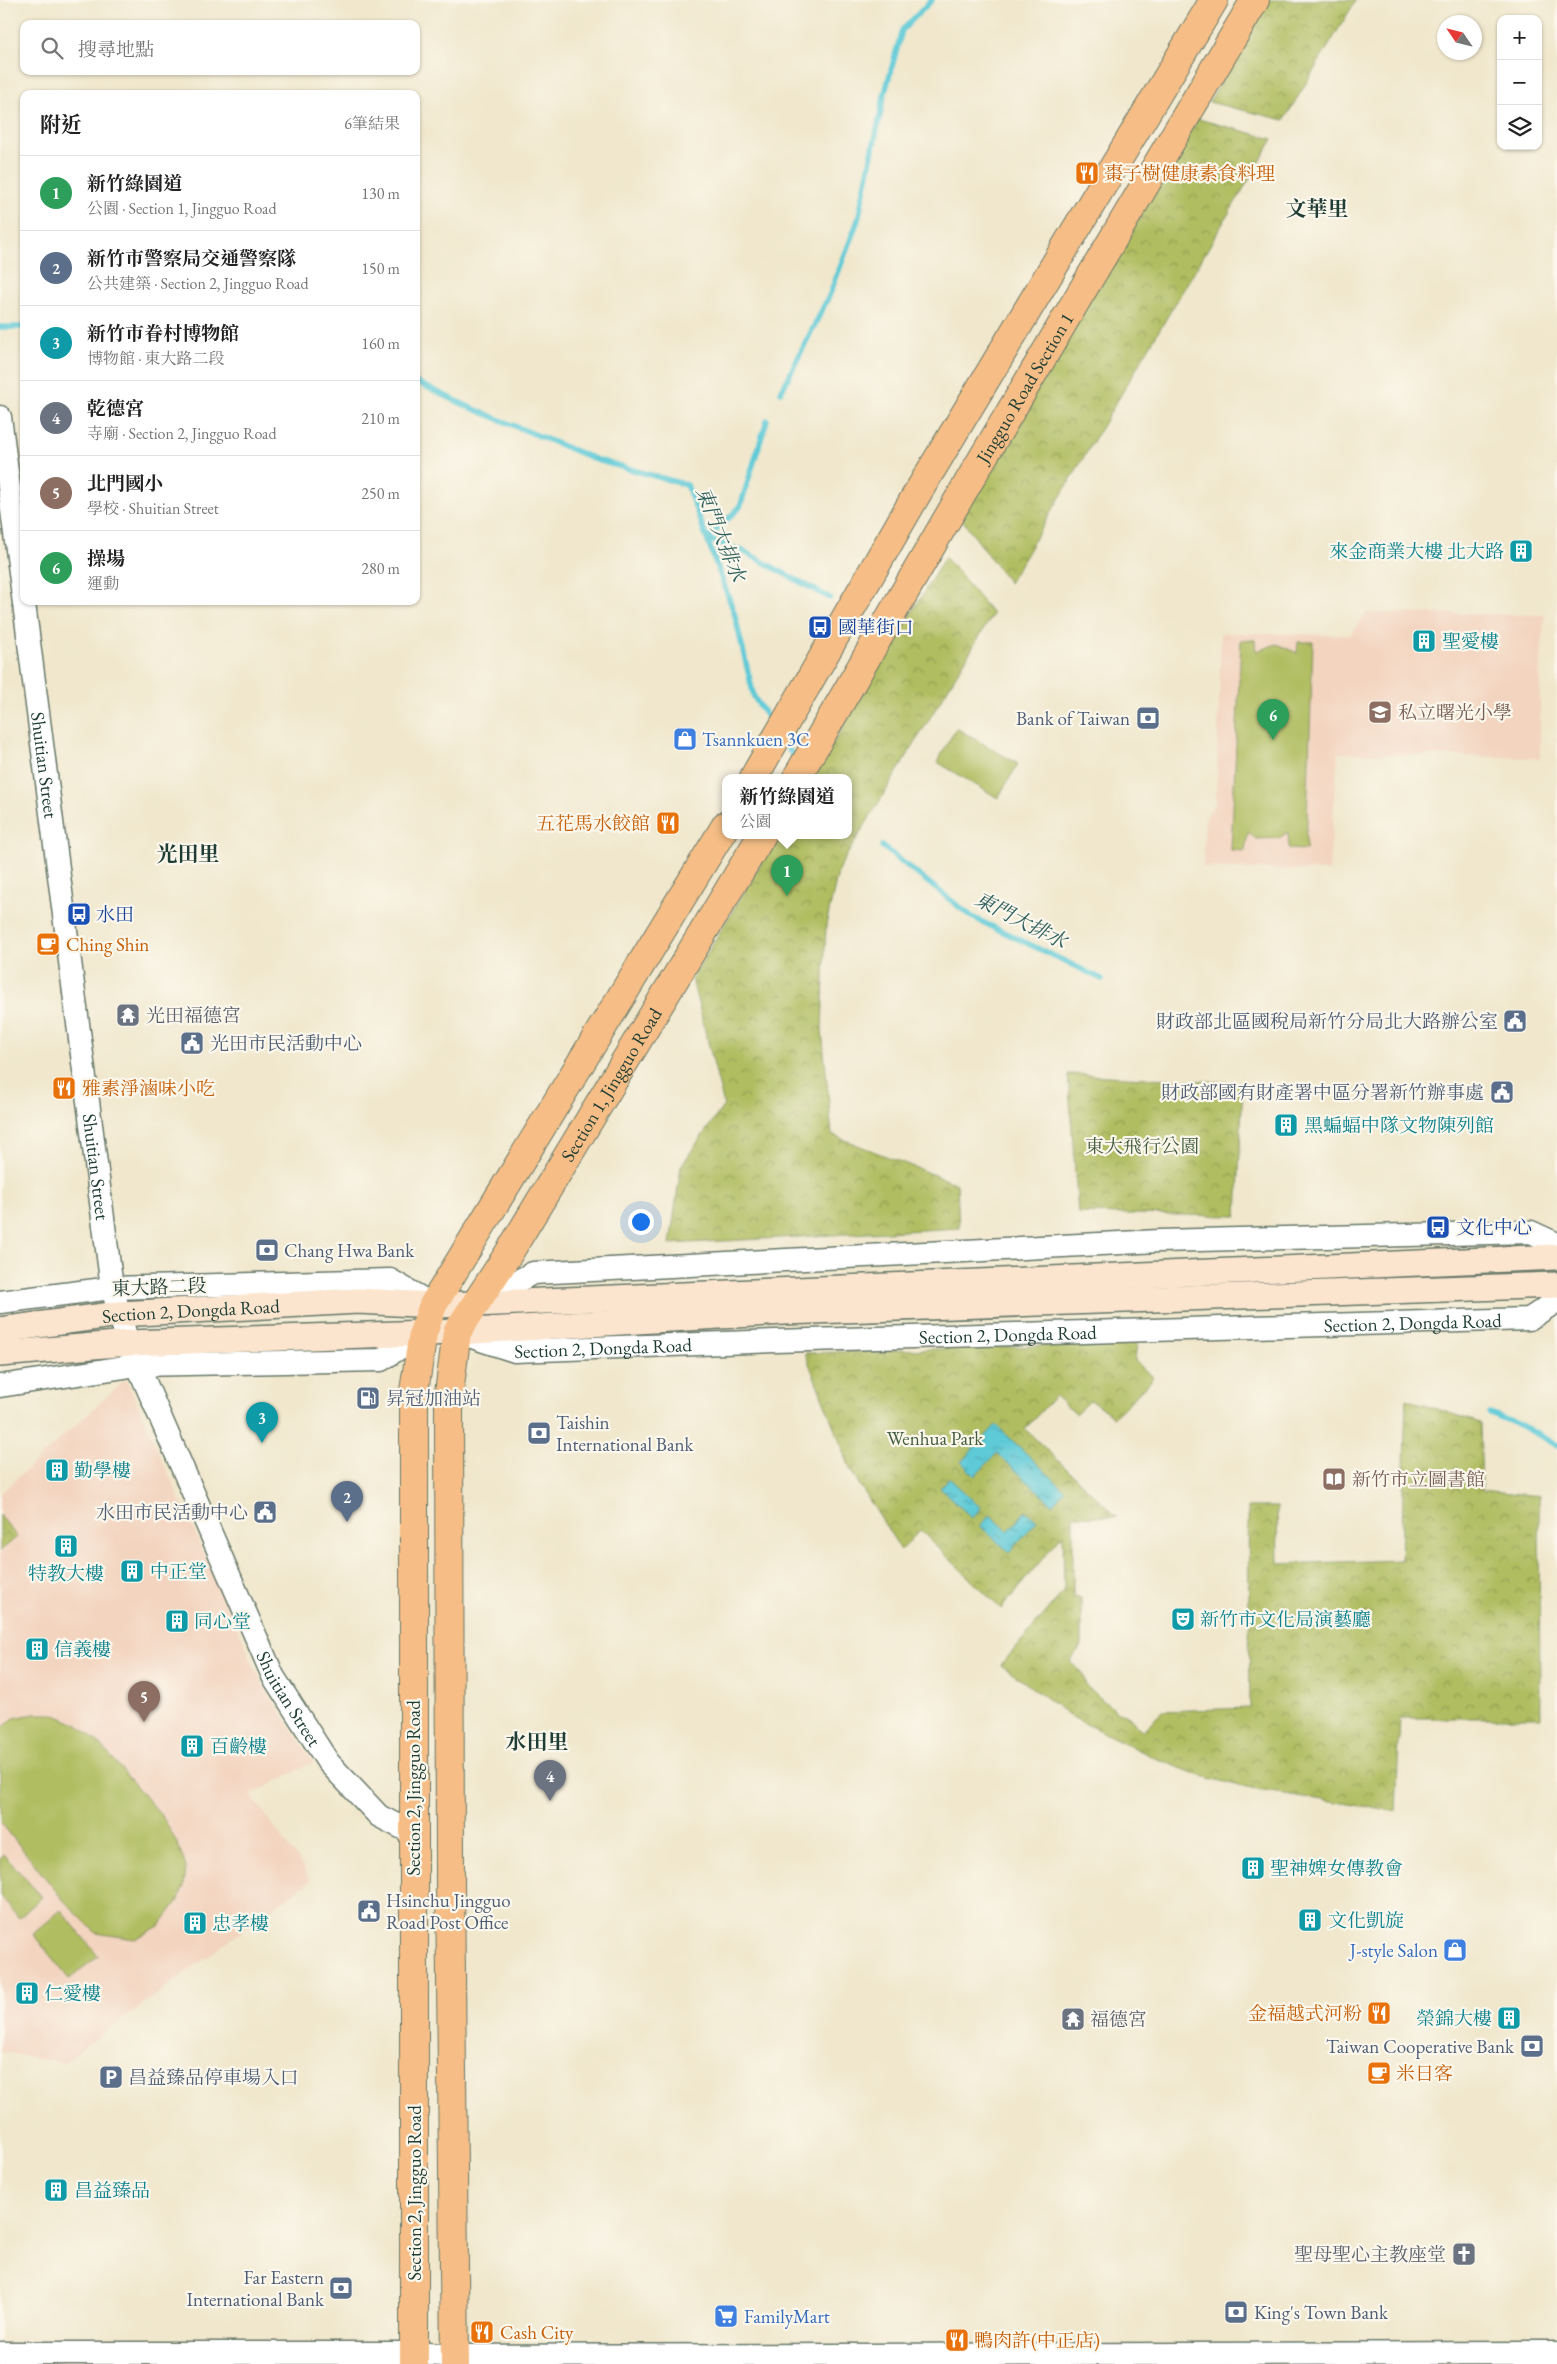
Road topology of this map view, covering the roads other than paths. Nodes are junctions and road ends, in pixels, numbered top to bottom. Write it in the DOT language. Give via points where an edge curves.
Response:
graph roads {
  1 [pos="1214,0"];
  2 [pos="1255,0"];
  3 [pos="0,417"];
  4 [pos="20,573"];
  5 [pos="24,605"];
  6 [pos="757,773"];
  7 [pos="799,774"];
  8 [pos="722,832"];
  9 [pos="760,839"];
  10 [pos="1557,1244"];
  11 [pos="1557,1257"];
  12 [pos="1557,1285"];
  13 [pos="112,1288"];
  14 [pos="1557,1301"];
  15 [pos="0,1302"];
  16 [pos="474,1304"];
  17 [pos="433,1305"];
  18 [pos="119,1314"];
  19 [pos="0,1330"];
  20 [pos="457,1332"];
  21 [pos="423,1333"];
  22 [pos="0,1354"];
  23 [pos="133,1354"];
  24 [pos="0,1386"];
  25 [pos="412,1832"];
  26 [pos="0,2353"];
  27 [pos="1557,2353"];
  28 [pos="414,2358"];
  29 [pos="455,2360"];
  1 -- 6 [label="main road, Jingguo Road Section 1" via="908,509"];
  2 -- 7 [label="main road, Jingguo Road Section 1"];
  3 -- 4 [label="street, Shuitian Street"];
  5 -- 13 [label="street, Shuitian Street"];
  8 -- 17 [label="main road, Section 1, Jingguo Road"];
  9 -- 16 [label="main road, Section 1, Jingguo Road" via="507,1256"];
  10 -- 16 [label="street, Section 2, Dongda Road" via="1531,1232 1198,1240 533,1273"];
  11 -- 16 [label="main road, Section 2, Dongda Road"];
  12 -- 20 [label="main road, Section 2, Dongda Road" via="784,1312"];
  13 -- 15 [label="street, 東大路二段"];
  13 -- 17 [label="street, 東大路二段" via="390,1280"];
  13 -- 18 [label="street, Shuitian Street"];
  14 -- 20 [label="street, Section 2, Dongda Road" via="1529,1319 515,1351"];
  16 -- 17 [label="main road, Section 2, Dongda Road"];
  16 -- 20 [label="main road, Section 1, Jingguo Road"];
  17 -- 18 [label="main road, Section 2, Dongda Road" via="358,1302"];
  17 -- 21 [label="main road, Section 2, Jingguo Road"];
  18 -- 19 [label="main road, Section 2, Dongda Road"];
  18 -- 23 [label="street, Shuitian Street"];
  20 -- 21 [label="main road, Section 2, Dongda Road"];
  20 -- 29 [label="main road, Section 2, Jingguo Road" via="449,1393"];
  21 -- 23 [label="main road, Section 2, Dongda Road"];
  21 -- 25 [label="main road, Section 2, Jingguo Road" via="414,1391"];
  22 -- 23 [label="main road, Section 2, Dongda Road"];
  23 -- 24 [label="street"];
  23 -- 25 [label="street, Shuitian Street" via="273,1676 328,1762 379,1816"];
  25 -- 28 [label="main road, Section 2, Jingguo Road"];
  26 -- 28 [label="street"];
  27 -- 29 [label="street"];
  28 -- 29 [label="street"];
}
